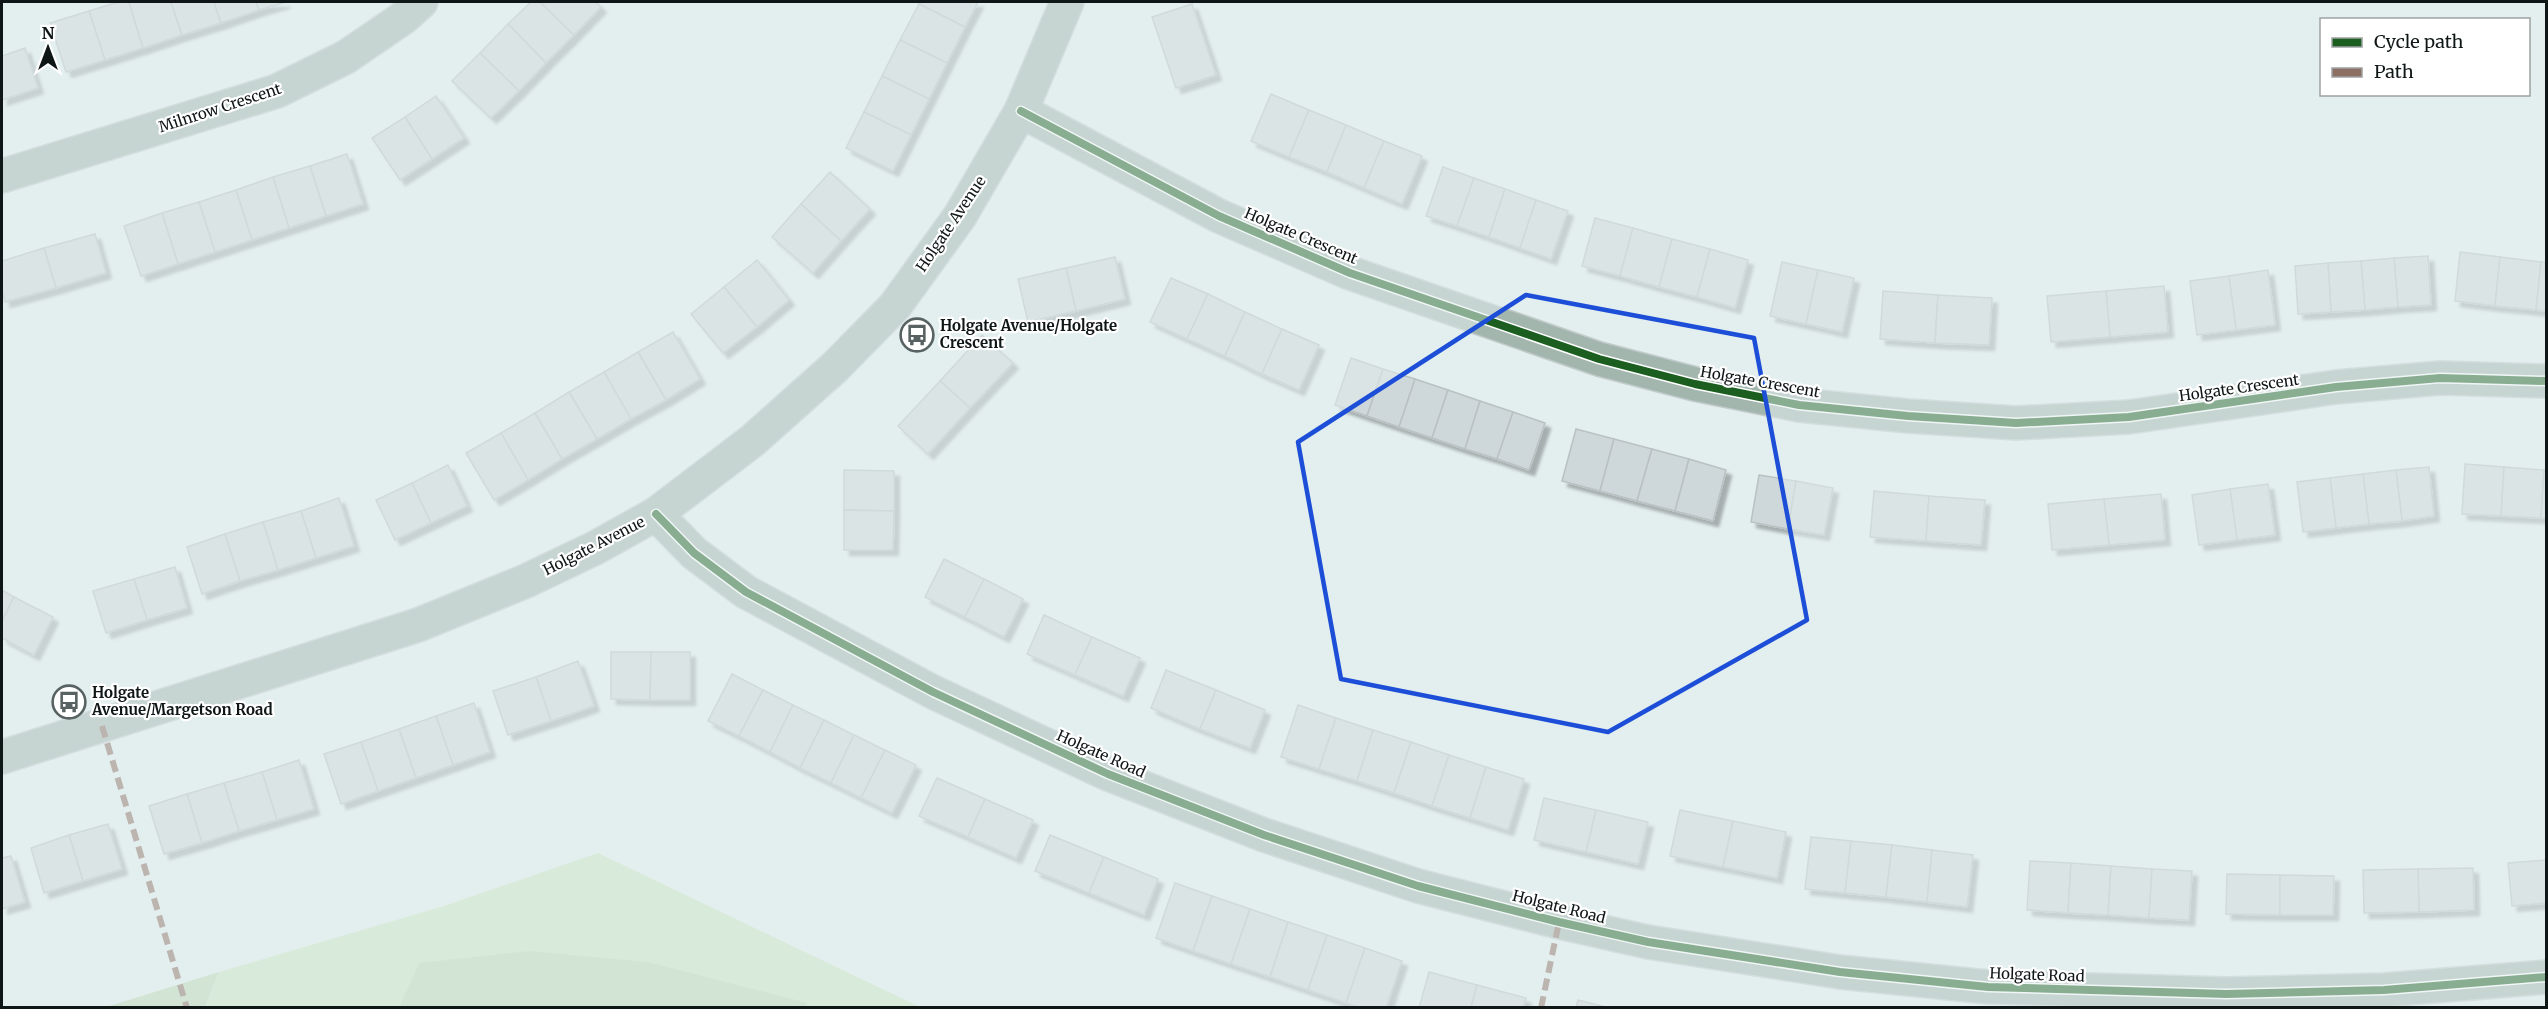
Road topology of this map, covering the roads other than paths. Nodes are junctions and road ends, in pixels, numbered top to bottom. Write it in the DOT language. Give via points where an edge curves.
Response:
graph roads {
  1 [pos="421,2"];
  2 [pos="1067,2"];
  3 [pos="1021,111"];
  4 [pos="2,176"];
  5 [pos="2547,381"];
  6 [pos="656,514"];
  7 [pos="2,757"];
  8 [pos="2547,978"];
  1 -- 4 [label="street, Milnrow Crescent" via="346,57 278,91"];
  2 -- 3 [label="street, Holgate Avenue"];
  3 -- 5 [label="street, Holgate Crescent" via="1219,216 1350,273 1599,359 1799,405 2016,423 2129,417 2336,387 2429,379"];
  3 -- 6 [label="street, Holgate Avenue" via="960,216 895,306 835,367 752,441"];
  6 -- 7 [label="street, Holgate Avenue" via="596,548 418,625"];
  6 -- 8 [label="street, Holgate Road" via="694,552 746,592 933,692 1108,774 1264,835 1407,882 1559,922 1648,942 1840,972 1988,987 2226,994 2384,990"];
}
